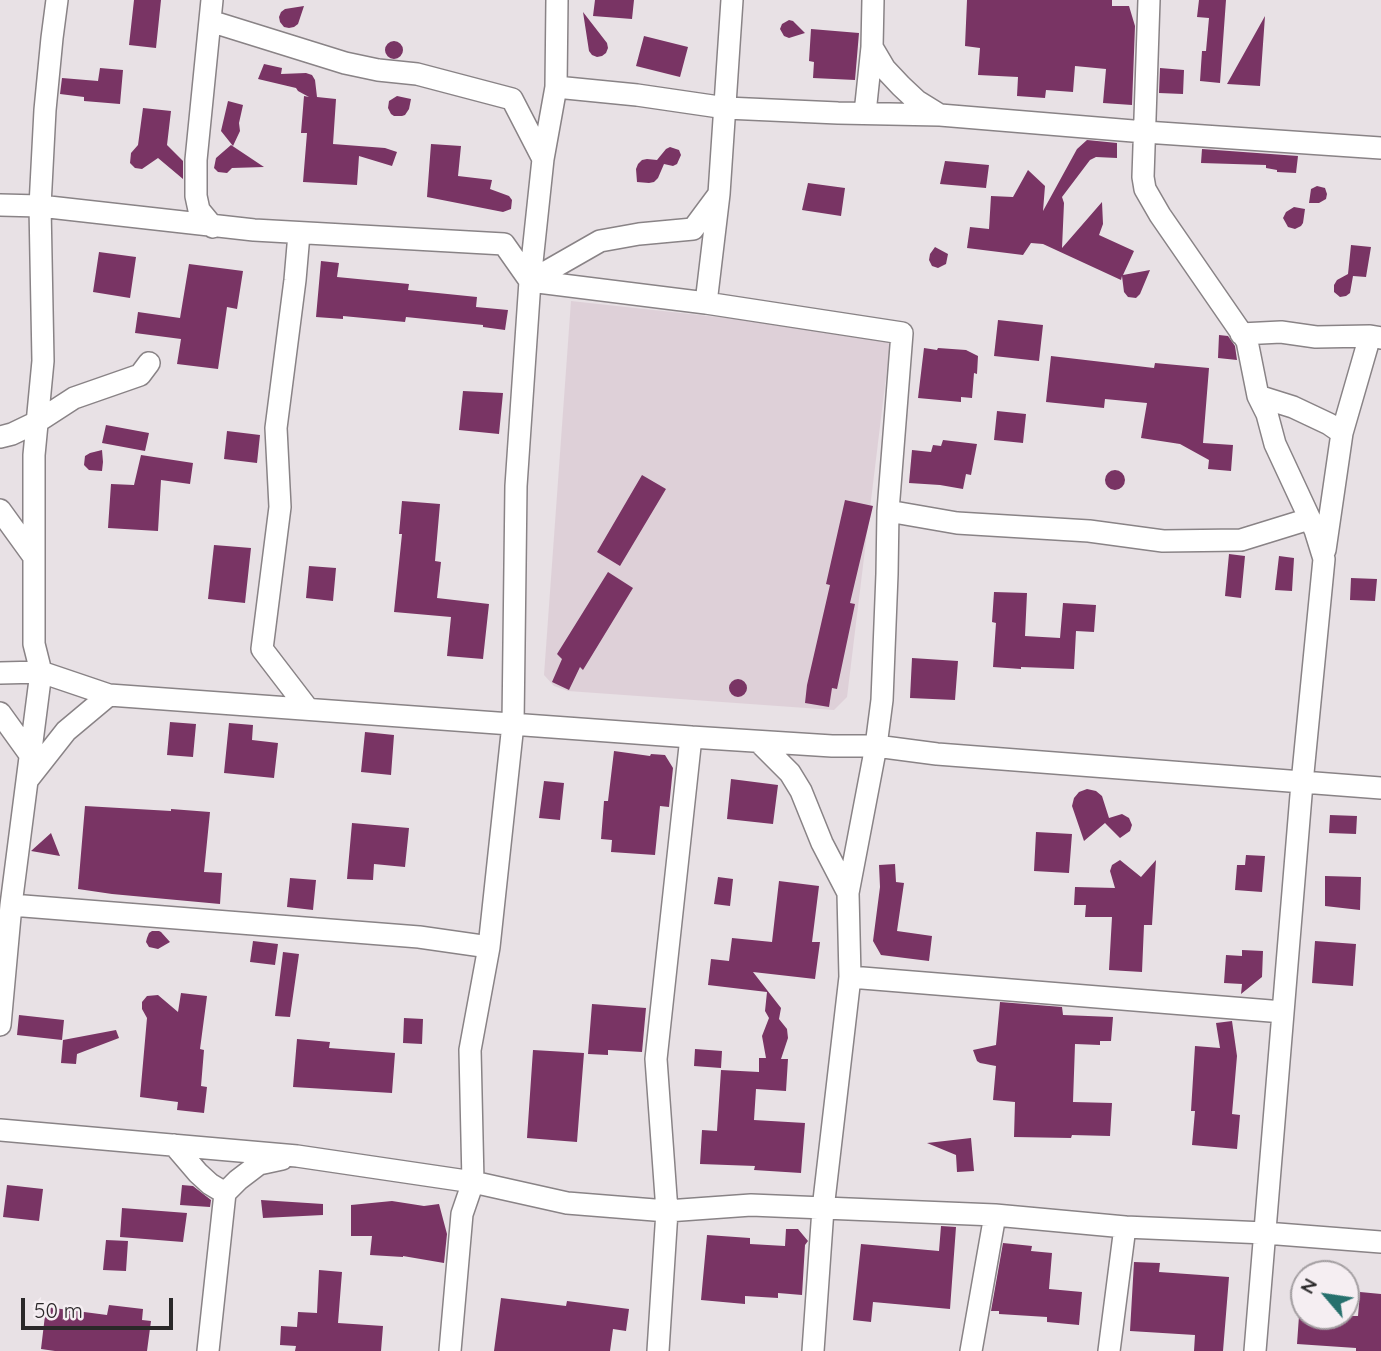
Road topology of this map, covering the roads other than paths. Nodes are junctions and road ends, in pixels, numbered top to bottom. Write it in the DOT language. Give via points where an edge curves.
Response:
graph roads {
  1 [pos="57,0"];
  2 [pos="557,0"];
  3 [pos="732,0"];
  4 [pos="873,0"];
  5 [pos="1149,0"];
  6 [pos="211,10"];
  7 [pos="872,47"];
  8 [pos="556,86"];
  9 [pos="726,108"];
  10 [pos="865,113"];
  11 [pos="940,115"];
  12 [pos="1145,132"];
  13 [pos="1381,148"];
  14 [pos="543,159"];
  15 [pos="719,194"];
  16 [pos="0,205"];
  17 [pos="40,206"];
  18 [pos="214,226"];
  19 [pos="299,234"];
  20 [pos="530,281"];
  21 [pos="706,303"];
  22 [pos="1241,334"];
  23 [pos="1376,337"];
  24 [pos="149,363"];
  25 [pos="1258,396"];
  26 [pos="37,422"];
  27 [pos="1342,433"];
  28 [pos="0,437"];
  29 [pos="0,510"];
  30 [pos="888,511"];
  31 [pos="1309,519"];
  32 [pos="34,557"];
  33 [pos="1324,559"];
  34 [pos="41,672"];
  35 [pos="0,673"];
  36 [pos="109,695"];
  37 [pos="308,709"];
  38 [pos="0,713"];
  39 [pos="513,724"];
  40 [pos="691,737"];
  41 [pos="759,741"];
  42 [pos="876,746"];
  43 [pos="31,756"];
  44 [pos="27,780"];
  45 [pos="1302,783"];
  46 [pos="1381,788"];
  47 [pos="848,893"];
  48 [pos="11,905"];
  49 [pos="489,947"];
  50 [pos="850,977"];
  51 [pos="1283,1012"];
  52 [pos="0,1025"];
  53 [pos="0,1130"];
  54 [pos="174,1145"];
  55 [pos="297,1156"];
  56 [pos="473,1182"];
  57 [pos="225,1193"];
  58 [pos="823,1209"];
  59 [pos="667,1211"];
  60 [pos="995,1215"];
  61 [pos="1125,1227"];
  62 [pos="1265,1233"];
  63 [pos="1381,1242"];
  64 [pos="208,1351"];
  65 [pos="450,1351"];
  66 [pos="658,1351"];
  67 [pos="813,1351"];
  68 [pos="971,1351"];
  69 [pos="1109,1351"];
  70 [pos="1255,1351"];
  1 -- 17 [label="street"];
  2 -- 8 [label="street"];
  3 -- 9 [label="street"];
  4 -- 7 [label="street"];
  5 -- 12 [label="street"];
  6 -- 14 [label="street" via="345,63 417,74 512,99"];
  6 -- 18 [label="street" via="196,197 199,210"];
  7 -- 10 [label="street"];
  7 -- 11 [label="street" via="901,86"];
  8 -- 9 [label="street"];
  8 -- 14 [label="street"];
  9 -- 10 [label="street"];
  9 -- 15 [label="street"];
  10 -- 11 [label="street"];
  11 -- 12 [label="street"];
  12 -- 13 [label="street"];
  12 -- 22 [label="street" via="1145,189"];
  14 -- 20 [label="street"];
  15 -- 20 [label="street" via="692,229 600,241"];
  15 -- 21 [label="street"];
  16 -- 17 [label="street"];
  17 -- 18 [label="street"];
  17 -- 26 [label="street" via="43,361"];
  18 -- 19 [label="street"];
  19 -- 20 [label="street" via="504,244"];
  19 -- 37 [label="street" via="276,428 281,507 262,649"];
  20 -- 21 [label="street"];
  20 -- 39 [label="street" via="516,486"];
  21 -- 30 [label="street" via="902,333"];
  22 -- 23 [label="street"];
  22 -- 25 [label="street" via="1247,341"];
  23 -- 27 [label="street"];
  24 -- 26 [label="street" via="140,375 74,398"];
  25 -- 27 [label="street" via="1293,407"];
  25 -- 31 [label="street"];
  26 -- 28 [label="street"];
  26 -- 32 [label="street"];
  27 -- 33 [label="street"];
  29 -- 32 [label="street"];
  30 -- 31 [label="street" via="957,523 1089,531 1163,541 1241,540"];
  30 -- 42 [label="street" via="882,700"];
  31 -- 33 [label="street"];
  32 -- 34 [label="street" via="34,644"];
  33 -- 45 [label="street"];
  34 -- 35 [label="street"];
  34 -- 36 [label="street"];
  34 -- 43 [label="street"];
  36 -- 37 [label="street"];
  36 -- 44 [label="street" via="66,731"];
  37 -- 39 [label="street"];
  38 -- 43 [label="street"];
  39 -- 40 [label="street"];
  39 -- 49 [label="street"];
  40 -- 41 [label="street"];
  40 -- 59 [label="street" via="656,1059"];
  41 -- 42 [label="street"];
  41 -- 47 [label="street" via="801,791"];
  42 -- 45 [label="street"];
  42 -- 47 [label="street"];
  43 -- 44 [label="street"];
  44 -- 48 [label="street"];
  45 -- 46 [label="street"];
  45 -- 51 [label="street"];
  47 -- 50 [label="street"];
  48 -- 49 [label="street" via="405,936"];
  48 -- 52 [label="street"];
  49 -- 56 [label="street" via="470,1050"];
  50 -- 51 [label="street"];
  50 -- 58 [label="street"];
  51 -- 62 [label="street"];
  53 -- 54 [label="street"];
  54 -- 55 [label="street"];
  54 -- 57 [label="street" via="204,1179"];
  55 -- 56 [label="street"];
  55 -- 57 [label="street" via="259,1164"];
  56 -- 59 [label="street" via="567,1203"];
  56 -- 65 [label="street" via="462,1214"];
  57 -- 64 [label="street"];
  58 -- 59 [label="street" via="751,1205"];
  58 -- 60 [label="street"];
  58 -- 67 [label="street"];
  59 -- 66 [label="street"];
  60 -- 61 [label="street"];
  60 -- 68 [label="street"];
  61 -- 62 [label="street"];
  61 -- 69 [label="street"];
  62 -- 63 [label="street"];
  62 -- 70 [label="street"];
}
